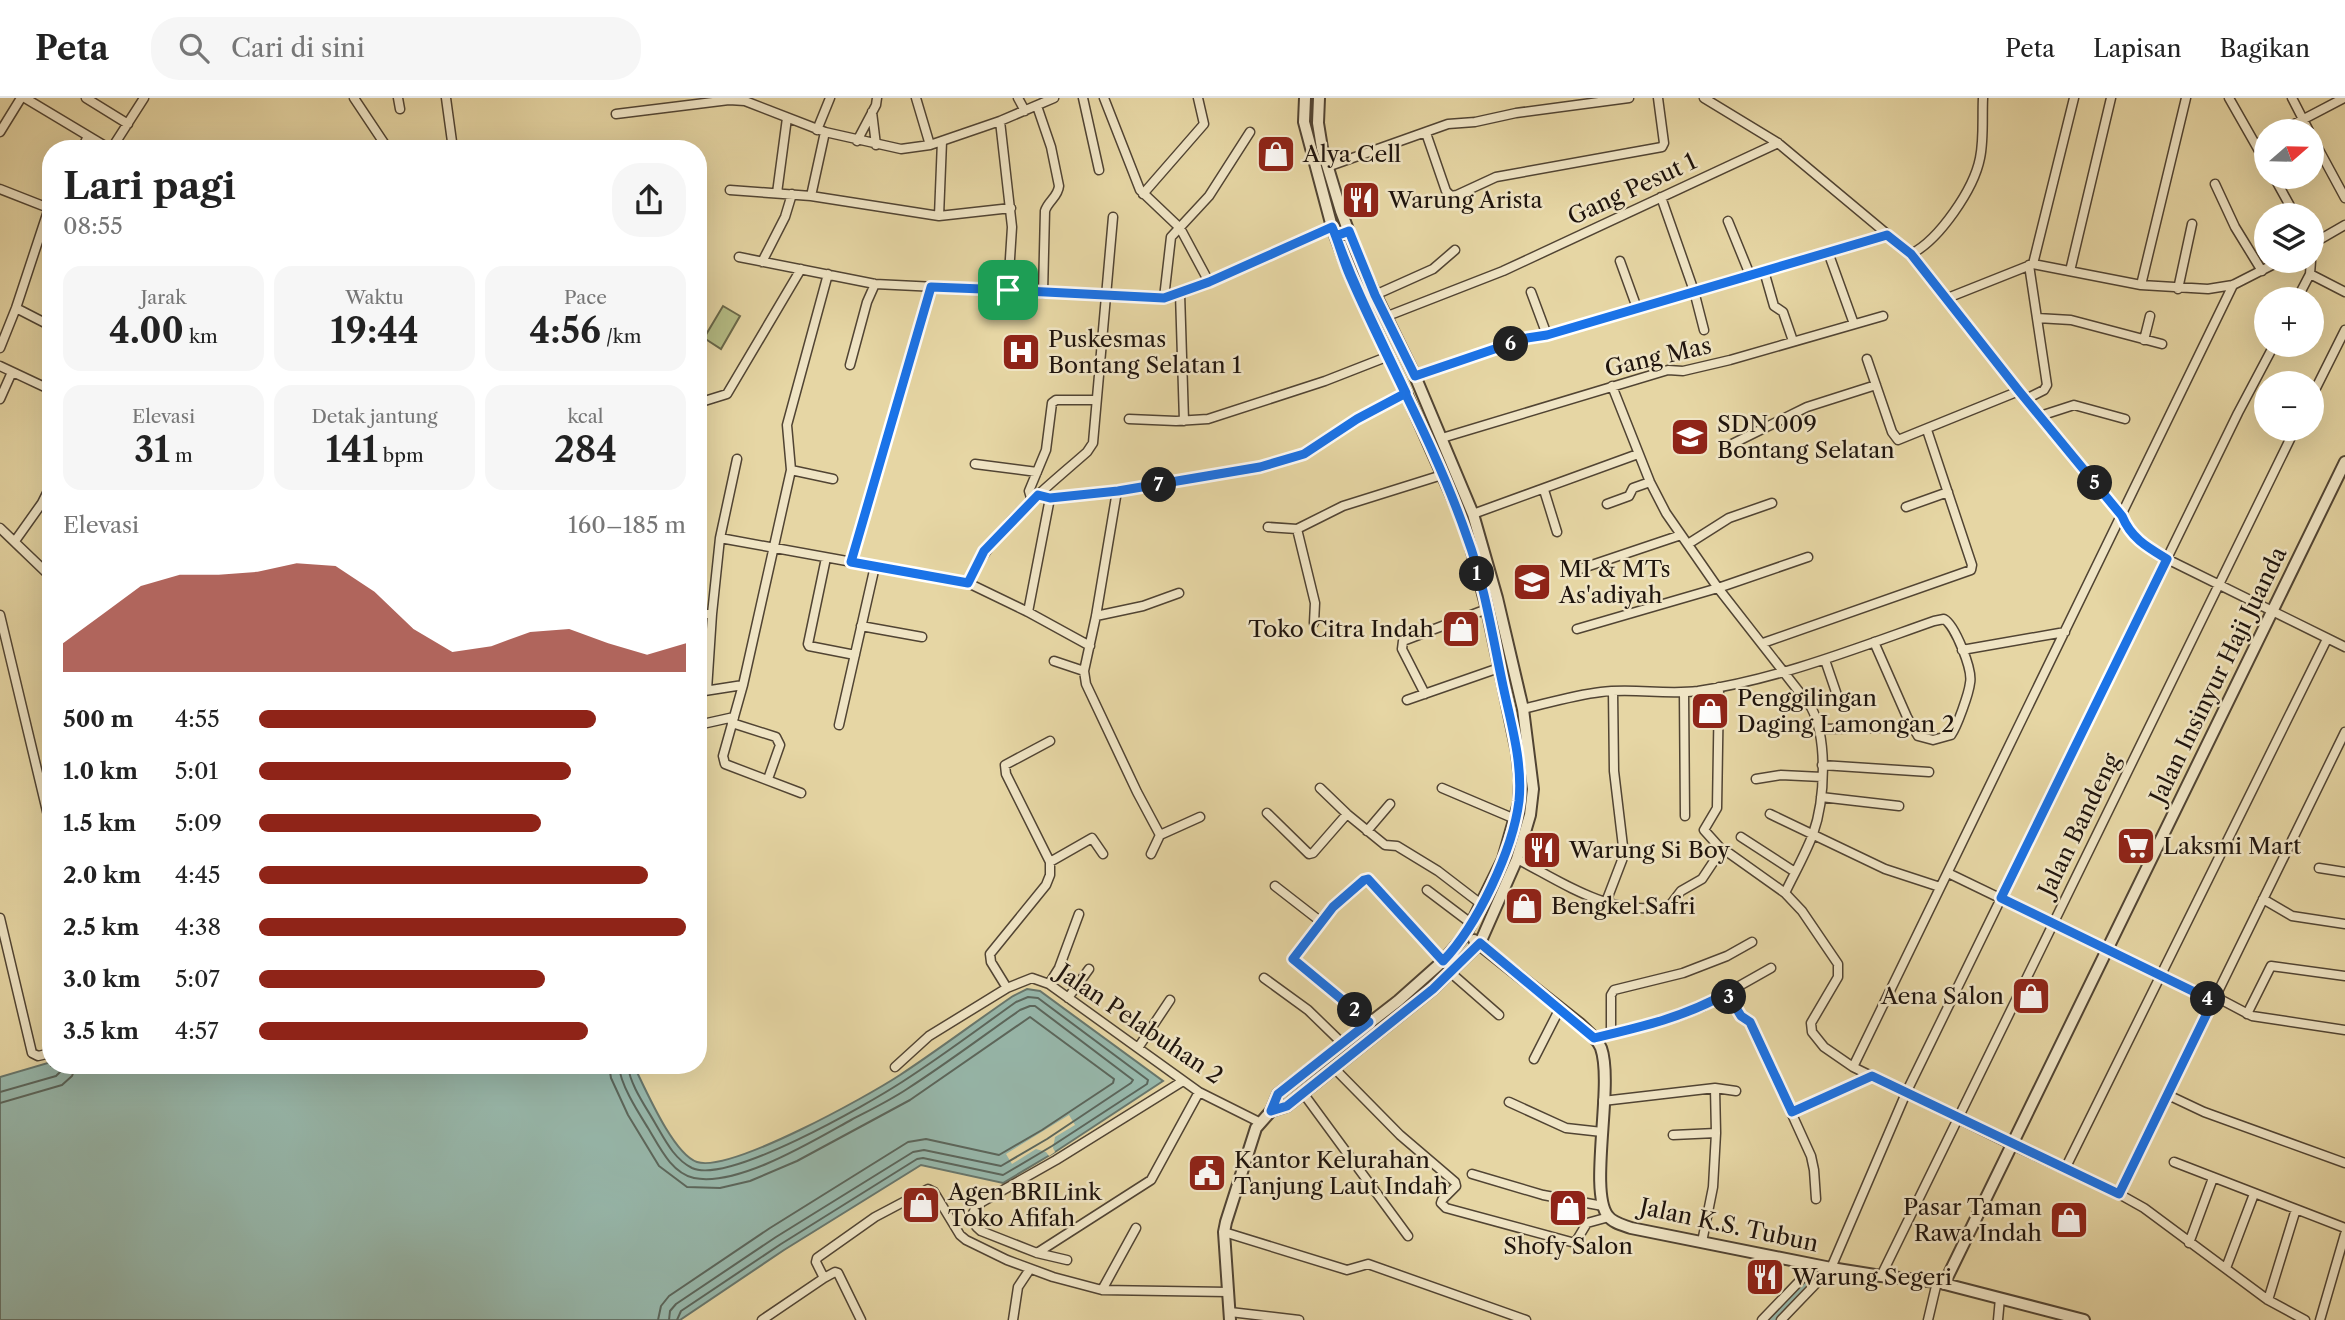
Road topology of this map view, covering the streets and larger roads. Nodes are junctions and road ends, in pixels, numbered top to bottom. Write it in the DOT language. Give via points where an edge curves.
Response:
graph roads {
  1 [pos="23,98"];
  2 [pos="86,98"];
  3 [pos="145,98"];
  4 [pos="354,98"];
  5 [pos="398,98"];
  6 [pos="446,98"];
  7 [pos="830,98"];
  8 [pos="877,98"];
  9 [pos="916,98"];
  10 [pos="1018,98"];
  11 [pos="1054,98"];
  12 [pos="1083,98"];
  13 [pos="1104,98"];
  14 [pos="1198,98"];
  15 [pos="1305,98"];
  16 [pos="1319,98"];
  17 [pos="1629,98"];
  18 [pos="1658,98"];
  19 [pos="1704,98"];
  20 [pos="1983,98"];
  21 [pos="2074,98"];
  22 [pos="2111,98"];
  23 [pos="2186,98"];
  24 [pos="2229,98"];
  25 [pos="2292,98"];
  26 [pos="2344,98"];
  27 [pos="1571,102"];
  28 [pos="1037,106"];
  29 [pos="400,109"];
  30 [pos="1025,111"];
  31 [pos="872,112"];
  32 [pos="616,114"];
  33 [pos="787,118"];
  34 [pos="2302,119"];
  35 [pos="2304,119"];
  36 [pos="1000,121"];
  37 [pos="128,124"];
  38 [pos="821,131"];
  39 [pos="0,132"];
  40 [pos="1250,132"];
  41 [pos="1426,133"];
  42 [pos="88,136"];
  43 [pos="86,140"];
  44 [pos="96,140"];
  45 [pos="117,140"];
  46 [pos="382,140"];
  47 [pos="452,140"];
  48 [pos="858,141"];
  49 [pos="942,141"];
  50 [pos="2254,142"];
  51 [pos="1778,143"];
  52 [pos="876,145"];
  53 [pos="930,145"];
  54 [pos="2324,159"];
  55 [pos="1327,167"];
  56 [pos="1099,170"];
  57 [pos="2215,184"];
  58 [pos="0,189"];
  59 [pos="730,190"];
  60 [pos="777,193"];
  61 [pos="792,194"];
  62 [pos="1143,194"];
  63 [pos="811,196"];
  64 [pos="1661,197"];
  65 [pos="2345,198"];
  66 [pos="42,206"];
  67 [pos="1011,208"];
  68 [pos="1341,211"];
  69 [pos="939,216"];
  70 [pos="1113,217"];
  71 [pos="1728,221"];
  72 [pos="2192,224"];
  73 [pos="2345,225"];
  74 [pos="1332,226"];
  75 [pos="1180,228"];
  76 [pos="1349,231"];
  77 [pos="42,232"];
  78 [pos="1887,235"];
  79 [pos="2324,237"];
  80 [pos="1455,250"];
  81 [pos="1828,252"];
  82 [pos="1911,254"];
  83 [pos="739,257"];
  84 [pos="2254,258"];
  85 [pos="1620,261"];
  86 [pos="762,262"];
  87 [pos="2031,265"];
  88 [pos="800,269"];
  89 [pos="1764,271"];
  90 [pos="2070,271"];
  91 [pos="2258,273"];
  92 [pos="828,274"];
  93 [pos="2310,274"];
  94 [pos="1749,275"];
  95 [pos="1209,282"];
  96 [pos="876,284"];
  97 [pos="2140,285"];
  98 [pos="2233,285"];
  99 [pos="931,287"];
  100 [pos="2303,287"];
  101 [pos="2178,289"];
  102 [pos="1008,290"];
  103 [pos="1694,291"];
  104 [pos="1531,292"];
  105 [pos="2345,292"];
  106 [pos="1043,293"];
  107 [pos="1180,293"];
  108 [pos="1375,295"];
  109 [pos="1108,296"];
  110 [pos="1164,298"];
  111 [pos="1945,299"];
  112 [pos="1637,307"];
  113 [pos="16,308"];
  114 [pos="1884,316"];
  115 [pos="2150,316"];
  116 [pos="1385,317"];
  117 [pos="2037,318"];
  118 [pos="42,321"];
  119 [pos="1854,324"];
  120 [pos="1704,330"];
  121 [pos="2345,330"];
  122 [pos="1547,335"];
  123 [pos="2144,340"];
  124 [pos="1793,341"];
  125 [pos="2162,344"];
  126 [pos="0,348"];
  127 [pos="1389,356"];
  128 [pos="2268,357"];
  129 [pos="1867,359"];
  130 [pos="850,365"];
  131 [pos="0,366"];
  132 [pos="12,372"];
  133 [pos="2324,372"];
  134 [pos="1415,376"];
  135 [pos="1876,385"];
  136 [pos="42,386"];
  137 [pos="1612,386"];
  138 [pos="2019,391"];
  139 [pos="1406,393"];
  140 [pos="0,399"];
  141 [pos="2026,399"];
  142 [pos="707,400"];
  143 [pos="1096,400"];
  144 [pos="2039,416"];
  145 [pos="1129,419"];
  146 [pos="2125,419"];
  147 [pos="1184,421"];
  148 [pos="1927,430"];
  149 [pos="1442,438"];
  150 [pos="2289,441"];
  151 [pos="1728,446"];
  152 [pos="1638,454"];
  153 [pos="737,458"];
  154 [pos="2345,462"];
  155 [pos="975,464"];
  156 [pos="791,470"];
  157 [pos="1037,472"];
  158 [pos="1442,475"];
  159 [pos="833,479"];
  160 [pos="1650,482"];
  161 [pos="1544,490"];
  162 [pos="1118,491"];
  163 [pos="1948,492"];
  164 [pos="1035,498"];
  165 [pos="1050,498"];
  166 [pos="42,503"];
  167 [pos="1772,503"];
  168 [pos="1607,504"];
  169 [pos="1906,507"];
  170 [pos="1474,514"];
  171 [pos="2122,516"];
  172 [pos="1268,527"];
  173 [pos="0,528"];
  174 [pos="1297,529"];
  175 [pos="1557,532"];
  176 [pos="1681,535"];
  177 [pos="720,538"];
  178 [pos="15,541"];
  179 [pos="1688,544"];
  180 [pos="774,549"];
  181 [pos="1808,557"];
  182 [pos="826,558"];
  183 [pos="2167,559"];
  184 [pos="851,562"];
  185 [pos="875,566"];
  186 [pos="42,567"];
  187 [pos="1569,573"];
  188 [pos="968,583"];
  189 [pos="2220,584"];
  190 [pos="1718,588"];
  191 [pos="1179,593"];
  192 [pos="1499,606"];
  193 [pos="1487,609"];
  194 [pos="2272,611"];
  195 [pos="1028,612"];
  196 [pos="707,614"];
  197 [pos="712,614"];
  198 [pos="0,615"];
  199 [pos="1096,617"];
  200 [pos="1314,623"];
  201 [pos="861,626"];
  202 [pos="1577,629"];
  203 [pos="2065,632"];
  204 [pos="922,637"];
  205 [pos="2327,639"];
  206 [pos="1874,642"];
  207 [pos="1763,643"];
  208 [pos="1090,646"];
  209 [pos="2345,647"];
  210 [pos="1962,650"];
  211 [pos="855,655"];
  212 [pos="707,657"];
  213 [pos="1825,660"];
  214 [pos="1054,661"];
  215 [pos="1499,668"];
  216 [pos="1084,671"];
  217 [pos="1784,672"];
  218 [pos="743,685"];
  219 [pos="1719,687"];
  220 [pos="707,690"];
  221 [pos="1613,691"];
  222 [pos="1684,692"];
  223 [pos="1425,694"];
  224 [pos="1406,700"];
  225 [pos="1839,701"];
  226 [pos="1523,709"];
  227 [pos="733,720"];
  228 [pos="707,724"];
  229 [pos="839,725"];
  230 [pos="1880,728"];
  231 [pos="1820,729"];
  232 [pos="2345,732"];
  233 [pos="1050,741"];
  234 [pos="1822,765"];
  235 [pos="1929,772"];
  236 [pos="1822,776"];
  237 [pos="768,779"];
  238 [pos="1756,779"];
  239 [pos="1442,788"];
  240 [pos="1320,789"];
  241 [pos="42,790"];
  242 [pos="801,793"];
  243 [pos="1821,797"];
  244 [pos="1390,804"];
  245 [pos="1899,806"];
  246 [pos="1267,813"];
  247 [pos="1347,814"];
  248 [pos="1770,814"];
  249 [pos="1685,816"];
  250 [pos="1200,817"];
  251 [pos="1515,819"];
  252 [pos="1367,831"];
  253 [pos="1813,833"];
  254 [pos="1160,835"];
  255 [pos="1741,836"];
  256 [pos="1722,850"];
  257 [pos="1103,854"];
  258 [pos="1151,854"];
  259 [pos="1517,859"];
  260 [pos="1050,862"];
  261 [pos="2319,867"];
  262 [pos="1795,872"];
  263 [pos="2345,872"];
  264 [pos="1948,873"];
  265 [pos="1275,886"];
  266 [pos="1940,887"];
  267 [pos="1427,890"];
  268 [pos="1785,893"];
  269 [pos="2001,898"];
  270 [pos="2263,899"];
  271 [pos="1605,902"];
  272 [pos="1481,904"];
  273 [pos="1079,914"];
  274 [pos="0,918"];
  275 [pos="1320,921"];
  276 [pos="2052,924"];
  277 [pos="2345,924"];
  278 [pos="1469,929"];
  279 [pos="1752,942"];
  280 [pos="1480,943"];
  281 [pos="2107,950"];
  282 [pos="1443,961"];
  283 [pos="1771,968"];
  284 [pos="1089,969"];
  285 [pos="1451,973"];
  286 [pos="2161,975"];
  287 [pos="2345,976"];
  288 [pos="1264,978"];
  289 [pos="1049,984"];
  290 [pos="1007,988"];
  291 [pos="1727,993"];
  292 [pos="1068,998"];
  293 [pos="2215,999"];
  294 [pos="1170,1000"];
  295 [pos="1560,1008"];
  296 [pos="1499,1014"];
  297 [pos="2247,1014"];
  298 [pos="1369,1022"];
  299 [pos="2345,1030"];
  300 [pos="1611,1034"];
  301 [pos="1594,1038"];
  302 [pos="1343,1044"];
  303 [pos="1138,1048"];
  304 [pos="42,1055"];
  305 [pos="1534,1059"];
  306 [pos="895,1067"];
  307 [pos="1853,1067"];
  308 [pos="1334,1068"];
  309 [pos="1872,1076"];
  310 [pos="1183,1081"];
  311 [pos="1715,1088"];
  312 [pos="1736,1091"];
  313 [pos="1199,1092"];
  314 [pos="1303,1093"];
  315 [pos="1906,1093"];
  316 [pos="2168,1095"];
  317 [pos="1604,1101"];
  318 [pos="1508,1102"];
  319 [pos="1271,1111"];
  320 [pos="1792,1112"];
  321 [pos="1957,1118"];
  322 [pos="1259,1122"];
  323 [pos="1602,1132"];
  324 [pos="1716,1133"];
  325 [pos="1673,1135"];
  326 [pos="2012,1145"];
  327 [pos="2174,1162"];
  328 [pos="2345,1163"];
  329 [pos="2065,1169"];
  330 [pos="1472,1174"];
  331 [pos="2213,1178"];
  332 [pos="2119,1194"];
  333 [pos="2255,1194"];
  334 [pos="1816,1199"];
  335 [pos="1603,1206"];
  336 [pos="2296,1209"];
  337 [pos="1609,1217"];
  338 [pos="1136,1228"];
  339 [pos="2345,1228"];
  340 [pos="1224,1232"];
  341 [pos="2345,1234"];
  342 [pos="1408,1236"];
  343 [pos="1702,1242"];
  344 [pos="2189,1243"];
  345 [pos="1037,1253"];
  346 [pos="1068,1260"];
  347 [pos="1815,1265"];
  348 [pos="1831,1268"];
  349 [pos="1030,1269"];
  350 [pos="2226,1269"];
  351 [pos="1881,1276"];
  352 [pos="824,1278"];
  353 [pos="1941,1283"];
  354 [pos="1101,1290"];
  355 [pos="1228,1292"];
  356 [pos="2000,1298"];
  357 [pos="2269,1300"];
  358 [pos="1230,1316"];
  359 [pos="2069,1318"];
  360 [pos="762,1320"];
  361 [pos="861,1320"];
  362 [pos="1013,1320"];
  363 [pos="1299,1320"];
  364 [pos="1526,1320"];
  365 [pos="1762,1320"];
  366 [pos="1781,1320"];
  367 [pos="1928,1320"];
  368 [pos="1998,1320"];
  369 [pos="2084,1320"];
  370 [pos="2305,1320"];
  371 [pos="2320,1320"];
  1 -- 39 [label="street"];
  1 -- 42 [label="street"];
  2 -- 37 [label="street"];
  3 -- 37 [label="street"];
  4 -- 46 [label="street"];
  5 -- 29 [label="street"];
  6 -- 47 [label="street"];
  7 -- 38 [label="street"];
  8 -- 31 [label="street"];
  9 -- 53 [label="street"];
  10 -- 30 [label="street"];
  11 -- 28 [label="street"];
  12 -- 56 [label="street"];
  13 -- 62 [label="street"];
  14 -- 62 [label="street" via="1204,124"];
  15 -- 74 [label="street" via="1304,122"];
  16 -- 55 [label="street" via="1318,123"];
  17 -- 27 [label="street"];
  18 -- 41 [label="street" via="1662,147 1496,177 1451,196"];
  19 -- 51 [label="street"];
  20 -- 82 [label="street" via="1981,155 1970,186 1926,244"];
  21 -- 87 [label="street"];
  22 -- 90 [label="street"];
  23 -- 97 [label="street"];
  24 -- 50 [label="street"];
  25 -- 34 [label="street"];
  26 -- 35 [label="street"];
  27 -- 41 [label="street" via="1448,124"];
  28 -- 30 [label="street"];
  28 -- 106 [label="street" via="1059,186 1045,211"];
  30 -- 36 [label="street"];
  31 -- 48 [label="street"];
  31 -- 52 [label="street"];
  32 -- 33 [label="street" via="729,100"];
  33 -- 38 [label="street"];
  33 -- 60 [label="street"];
  36 -- 49 [label="street"];
  36 -- 67 [label="street"];
  37 -- 45 [label="street"];
  38 -- 48 [label="street"];
  38 -- 63 [label="street"];
  40 -- 75 [label="street" via="1215,188"];
  41 -- 55 [label="street"];
  42 -- 43 [label="street"];
  42 -- 44 [label="street"];
  48 -- 52 [label="street"];
  49 -- 53 [label="street"];
  49 -- 69 [label="street"];
  51 -- 64 [label="street, Gang Pesut 1"];
  51 -- 78 [label="street"];
  52 -- 53 [label="street" via="901,149"];
  54 -- 65 [label="street"];
  55 -- 68 [label="street"];
  57 -- 84 [label="street"];
  58 -- 66 [label="street"];
  59 -- 60 [label="street"];
  60 -- 61 [label="street"];
  61 -- 63 [label="street"];
  61 -- 86 [label="street"];
  62 -- 75 [label="street"];
  63 -- 69 [label="street"];
  64 -- 103 [label="street"];
  64 -- 116 [label="street, Gang Pesut 1" via="1503,271"];
  67 -- 69 [label="street"];
  67 -- 102 [label="street"];
  68 -- 74 [label="street"];
  68 -- 76 [label="street"];
  70 -- 109 [label="street"];
  71 -- 94 [label="street"];
  72 -- 101 [label="street"];
  73 -- 79 [label="street"];
  74 -- 76 [label="street"];
  74 -- 95 [label="street"];
  74 -- 127 [label="street"];
  75 -- 95 [label="street"];
  75 -- 110 [label="street" via="1170,240"];
  76 -- 108 [label="street"];
  77 -- 113 [label="street"];
  78 -- 81 [label="street"];
  78 -- 82 [label="street"];
  80 -- 108 [label="street" via="1433,269"];
  81 -- 89 [label="street"];
  81 -- 119 [label="street"];
  82 -- 111 [label="street"];
  83 -- 86 [label="street"];
  85 -- 112 [label="street"];
  86 -- 88 [label="street"];
  87 -- 90 [label="street"];
  87 -- 111 [label="street"];
  87 -- 117 [label="street"];
  88 -- 92 [label="street"];
  88 -- 142 [label="street" via="727,394"];
  89 -- 94 [label="street"];
  89 -- 124 [label="street" via="1774,306 1783,312"];
  90 -- 97 [label="street"];
  91 -- 98 [label="street"];
  92 -- 96 [label="street"];
  92 -- 156 [label="street" via="787,425"];
  93 -- 100 [label="street"];
  93 -- 105 [label="street"];
  94 -- 103 [label="street"];
  95 -- 107 [label="street"];
  96 -- 99 [label="street"];
  96 -- 130 [label="street"];
  97 -- 101 [label="street"];
  98 -- 101 [label="street"];
  98 -- 171 [label="street"];
  99 -- 102 [label="street"];
  99 -- 184 [label="street"];
  102 -- 106 [label="street"];
  103 -- 112 [label="street"];
  103 -- 120 [label="street"];
  104 -- 122 [label="street"];
  106 -- 109 [label="street"];
  107 -- 110 [label="street"];
  107 -- 147 [label="street"];
  108 -- 116 [label="street"];
  109 -- 110 [label="street"];
  109 -- 143 [label="street"];
  111 -- 138 [label="street"];
  112 -- 122 [label="street"];
  113 -- 118 [label="street"];
  113 -- 126 [label="street"];
  114 -- 119 [label="street, Gang Mas"];
  115 -- 123 [label="street"];
  116 -- 134 [label="street"];
  117 -- 123 [label="street" via="2071,320"];
  117 -- 141 [label="street" via="2047,385"];
  119 -- 124 [label="street, Gang Mas"];
  121 -- 133 [label="street"];
  122 -- 134 [label="street"];
  123 -- 125 [label="street"];
  124 -- 137 [label="street, Gang Mas"];
  127 -- 139 [label="street"];
  127 -- 147 [label="street" via="1216,416"];
  128 -- 183 [label="street"];
  129 -- 135 [label="street"];
  131 -- 132 [label="street"];
  132 -- 136 [label="street"];
  132 -- 140 [label="street"];
  134 -- 149 [label="street"];
  135 -- 148 [label="street" via="1896,439"];
  135 -- 151 [label="street" via="1807,407"];
  137 -- 149 [label="street, Gang Mas"];
  137 -- 152 [label="street"];
  138 -- 141 [label="street"];
  138 -- 148 [label="street"];
  139 -- 158 [label="street"];
  139 -- 162 [label="street" via="1304,454 1260,467"];
  141 -- 144 [label="street"];
  143 -- 157 [label="street" via="1054,401 1046,450"];
  143 -- 164 [label="street" via="1093,443"];
  144 -- 146 [label="street" via="2074,405"];
  144 -- 171 [label="street"];
  145 -- 147 [label="street"];
  148 -- 163 [label="street"];
  149 -- 170 [label="street"];
  150 -- 189 [label="street, Jalan Bandeng"];
  152 -- 160 [label="street"];
  152 -- 161 [label="street"];
  153 -- 177 [label="street"];
  154 -- 194 [label="street, Jalan Insinyur Haji Juanda"];
  155 -- 157 [label="street"];
  156 -- 159 [label="street"];
  156 -- 180 [label="street"];
  157 -- 164 [label="street" via="1029,491 1029,497"];
  158 -- 174 [label="street" via="1343,506"];
  158 -- 193 [label="street" via="1469,540"];
  160 -- 168 [label="street"];
  160 -- 176 [label="street"];
  161 -- 170 [label="street"];
  161 -- 175 [label="street"];
  162 -- 165 [label="street"];
  162 -- 199 [label="street"];
  163 -- 169 [label="street"];
  163 -- 207 [label="street" via="1971,569"];
  164 -- 165 [label="street"];
  164 -- 188 [label="street" via="984,551"];
  165 -- 195 [label="street"];
  166 -- 178 [label="street"];
  167 -- 179 [label="street" via="1729,518"];
  170 -- 192 [label="street"];
  171 -- 183 [label="street" via="2131,534"];
  171 -- 203 [label="street"];
  172 -- 174 [label="street"];
  173 -- 178 [label="street"];
  174 -- 200 [label="street" via="1315,603"];
  176 -- 179 [label="street"];
  176 -- 187 [label="street"];
  177 -- 180 [label="street"];
  177 -- 197 [label="street"];
  178 -- 186 [label="street"];
  179 -- 190 [label="street"];
  180 -- 182 [label="street"];
  180 -- 218 [label="street"];
  181 -- 190 [label="street"];
  182 -- 184 [label="street"];
  182 -- 211 [label="street" via="808,644"];
  183 -- 189 [label="street"];
  183 -- 269 [label="street"];
  184 -- 185 [label="street"];
  185 -- 188 [label="street"];
  185 -- 201 [label="street"];
  188 -- 195 [label="street"];
  189 -- 194 [label="street"];
  189 -- 276 [label="street, Jalan Bandeng"];
  190 -- 202 [label="street"];
  190 -- 207 [label="street"];
  191 -- 199 [label="street"];
  192 -- 193 [label="street"];
  192 -- 226 [label="street"];
  193 -- 215 [label="street"];
  193 -- 223 [label="street" via="1403,641 1402,649"];
  194 -- 205 [label="street"];
  194 -- 281 [label="street, Jalan Insinyur Haji Juanda"];
  195 -- 208 [label="street"];
  196 -- 197 [label="street"];
  197 -- 212 [label="street"];
  198 -- 241 [label="street"];
  199 -- 208 [label="street"];
  201 -- 204 [label="street"];
  201 -- 211 [label="street"];
  203 -- 210 [label="street"];
  203 -- 264 [label="street"];
  205 -- 209 [label="street"];
  205 -- 286 [label="street"];
  206 -- 210 [label="street" via="1944,619 1952,625"];
  206 -- 210 [label="street" via="1907,717 1918,736 1927,740 1951,735 1955,729 1971,675"];
  206 -- 213 [label="street"];
  207 -- 217 [label="street"];
  208 -- 216 [label="street"];
  211 -- 229 [label="street"];
  213 -- 217 [label="street"];
  213 -- 225 [label="street"];
  214 -- 216 [label="street"];
  215 -- 223 [label="street"];
  215 -- 251 [label="street" via="1517,751 1520,780"];
  216 -- 254 [label="street" via="1086,684"];
  217 -- 219 [label="street"];
  217 -- 231 [label="street" via="1811,707"];
  218 -- 220 [label="street"];
  218 -- 227 [label="street"];
  219 -- 222 [label="street"];
  219 -- 256 [label="street" via="1717,808 1704,831"];
  221 -- 222 [label="street"];
  221 -- 226 [label="street"];
  221 -- 271 [label="street" via="1614,771 1625,855"];
  222 -- 249 [label="street"];
  223 -- 224 [label="street"];
  226 -- 259 [label="street" via="1533,789"];
  227 -- 228 [label="street"];
  227 -- 237 [label="street" via="725,764"];
  227 -- 237 [label="street" via="779,740"];
  230 -- 231 [label="street"];
  231 -- 234 [label="street"];
  232 -- 270 [label="street"];
  233 -- 260 [label="street" via="1008,762 1005,769"];
  234 -- 235 [label="street"];
  234 -- 236 [label="street"];
  236 -- 238 [label="street"];
  236 -- 243 [label="street"];
  237 -- 242 [label="street"];
  239 -- 251 [label="street"];
  240 -- 247 [label="street"];
  243 -- 245 [label="street"];
  243 -- 253 [label="street"];
  244 -- 252 [label="street"];
  246 -- 247 [label="street" via="1309,854"];
  247 -- 252 [label="street"];
  248 -- 253 [label="street"];
  250 -- 254 [label="street"];
  251 -- 272 [label="street" via="1503,859"];
  252 -- 272 [label="street" via="1438,871"];
  253 -- 262 [label="street"];
  253 -- 266 [label="street" via="1885,869"];
  254 -- 258 [label="street"];
  255 -- 262 [label="street"];
  256 -- 268 [label="street"];
  256 -- 271 [label="street" via="1699,881 1681,891 1671,904 1640,909"];
  257 -- 260 [label="street" via="1091,838"];
  259 -- 271 [label="street"];
  259 -- 280 [label="street"];
  260 -- 290 [label="street" via="1046,885 990,954 990,962"];
  261 -- 263 [label="street"];
  262 -- 268 [label="street"];
  264 -- 266 [label="street"];
  264 -- 269 [label="street"];
  265 -- 275 [label="street"];
  266 -- 307 [label="street"];
  267 -- 278 [label="street"];
  268 -- 307 [label="street" via="1839,968 1812,1019 1812,1032 1830,1053"];
  269 -- 276 [label="street"];
  269 -- 315 [label="street"];
  270 -- 277 [label="street" via="2292,916"];
  270 -- 293 [label="street"];
  272 -- 278 [label="street"];
  273 -- 289 [label="street"];
  274 -- 304 [label="street" via="32,1053"];
  275 -- 282 [label="street" via="1368,879"];
  275 -- 298 [label="street" via="1293,960"];
  276 -- 281 [label="street"];
  276 -- 321 [label="street, Jalan Bandeng"];
  278 -- 280 [label="street"];
  278 -- 282 [label="street"];
  279 -- 300 [label="street" via="1683,973 1614,990"];
  280 -- 285 [label="street"];
  280 -- 295 [label="street"];
  281 -- 286 [label="street"];
  281 -- 326 [label="street, Jalan Insinyur Haji Juanda"];
  282 -- 298 [label="street"];
  283 -- 291 [label="street"];
  284 -- 292 [label="street"];
  285 -- 296 [label="street"];
  285 -- 308 [label="street"];
  286 -- 293 [label="street"];
  286 -- 329 [label="street"];
  287 -- 297 [label="street" via="2270,966"];
  288 -- 302 [label="street" via="1308,1010"];
  289 -- 290 [label="street, Jalan Pelabuhan 2" via="1031,978"];
  289 -- 292 [label="street, Jalan Pelabuhan 2"];
  290 -- 306 [label="street, Jalan Pelabuhan 2" via="929,1036"];
  291 -- 300 [label="street" via="1679,1016"];
  291 -- 320 [label="street" via="1750,1022"];
  292 -- 303 [label="street, Jalan Pelabuhan 2"];
  293 -- 297 [label="street"];
  293 -- 316 [label="street"];
  294 -- 303 [label="street"];
  295 -- 301 [label="street"];
  295 -- 305 [label="street"];
  297 -- 299 [label="street"];
  298 -- 302 [label="street"];
  300 -- 301 [label="street"];
  301 -- 317 [label="street, Jalan K.S. Tubun" via="1601,1049"];
  302 -- 319 [label="street" via="1278,1094"];
  303 -- 310 [label="street, Jalan Pelabuhan 2"];
  307 -- 309 [label="street"];
  308 -- 314 [label="street"];
  308 -- 337 [label="street" via="1400,1135 1455,1182 1442,1200 1446,1208 1575,1244 1587,1223"];
  309 -- 315 [label="street"];
  309 -- 320 [label="street"];
  310 -- 313 [label="street, Jalan Pelabuhan 2"];
  310 -- 345 [label="street" via="976,1206 972,1220 976,1227"];
  311 -- 312 [label="street"];
  311 -- 317 [label="street"];
  311 -- 324 [label="street"];
  313 -- 322 [label="street, Jalan Pelabuhan 2"];
  313 -- 345 [label="street" via="1151,1180"];
  314 -- 319 [label="street"];
  314 -- 342 [label="street"];
  315 -- 321 [label="street"];
  315 -- 348 [label="street"];
  316 -- 328 [label="street"];
  316 -- 332 [label="street"];
  317 -- 323 [label="street, Jalan K.S. Tubun"];
  318 -- 323 [label="street" via="1566,1128"];
  319 -- 322 [label="street"];
  320 -- 334 [label="street" via="1813,1164"];
  321 -- 326 [label="street"];
  321 -- 351 [label="street, Jalan Bandeng"];
  322 -- 340 [label="street"];
  323 -- 335 [label="street, Jalan K.S. Tubun"];
  324 -- 325 [label="street"];
  324 -- 343 [label="street" via="1713,1187"];
  326 -- 329 [label="street"];
  326 -- 353 [label="street, Jalan Insinyur Haji Juanda"];
  327 -- 331 [label="street"];
  329 -- 332 [label="street"];
  330 -- 335 [label="street" via="1543,1195"];
  331 -- 333 [label="street"];
  331 -- 344 [label="street"];
  332 -- 344 [label="street"];
  333 -- 336 [label="street"];
  333 -- 350 [label="street"];
  335 -- 337 [label="street, Jalan K.S. Tubun"];
  336 -- 339 [label="street"];
  336 -- 357 [label="street"];
  337 -- 343 [label="street, Jalan K.S. Tubun" via="1631,1228"];
  338 -- 354 [label="street"];
  340 -- 355 [label="street"];
  340 -- 364 [label="street" via="1347,1270 1368,1264"];
  341 -- 371 [label="street"];
  343 -- 347 [label="street, Jalan K.S. Tubun"];
  344 -- 350 [label="street"];
  345 -- 346 [label="street"];
  347 -- 348 [label="street, Jalan K.S. Tubun"];
  347 -- 365 [label="street"];
  348 -- 351 [label="street, Jalan K.S. Tubun"];
  348 -- 366 [label="street"];
  349 -- 352 [label="street" via="966,1240 928,1189 875,1217 817,1258"];
  349 -- 354 [label="street"];
  349 -- 362 [label="street" via="1018,1287"];
  350 -- 357 [label="street"];
  351 -- 353 [label="street, Jalan K.S. Tubun"];
  352 -- 360 [label="street"];
  352 -- 361 [label="street" via="838,1273"];
  353 -- 356 [label="street, Jalan K.S. Tubun"];
  353 -- 367 [label="street"];
  354 -- 355 [label="street"];
  355 -- 358 [label="street"];
  356 -- 359 [label="street, Jalan K.S. Tubun"];
  356 -- 368 [label="street"];
  357 -- 370 [label="street"];
  358 -- 363 [label="street"];
  359 -- 369 [label="street, Jalan K.S. Tubun"];
}
